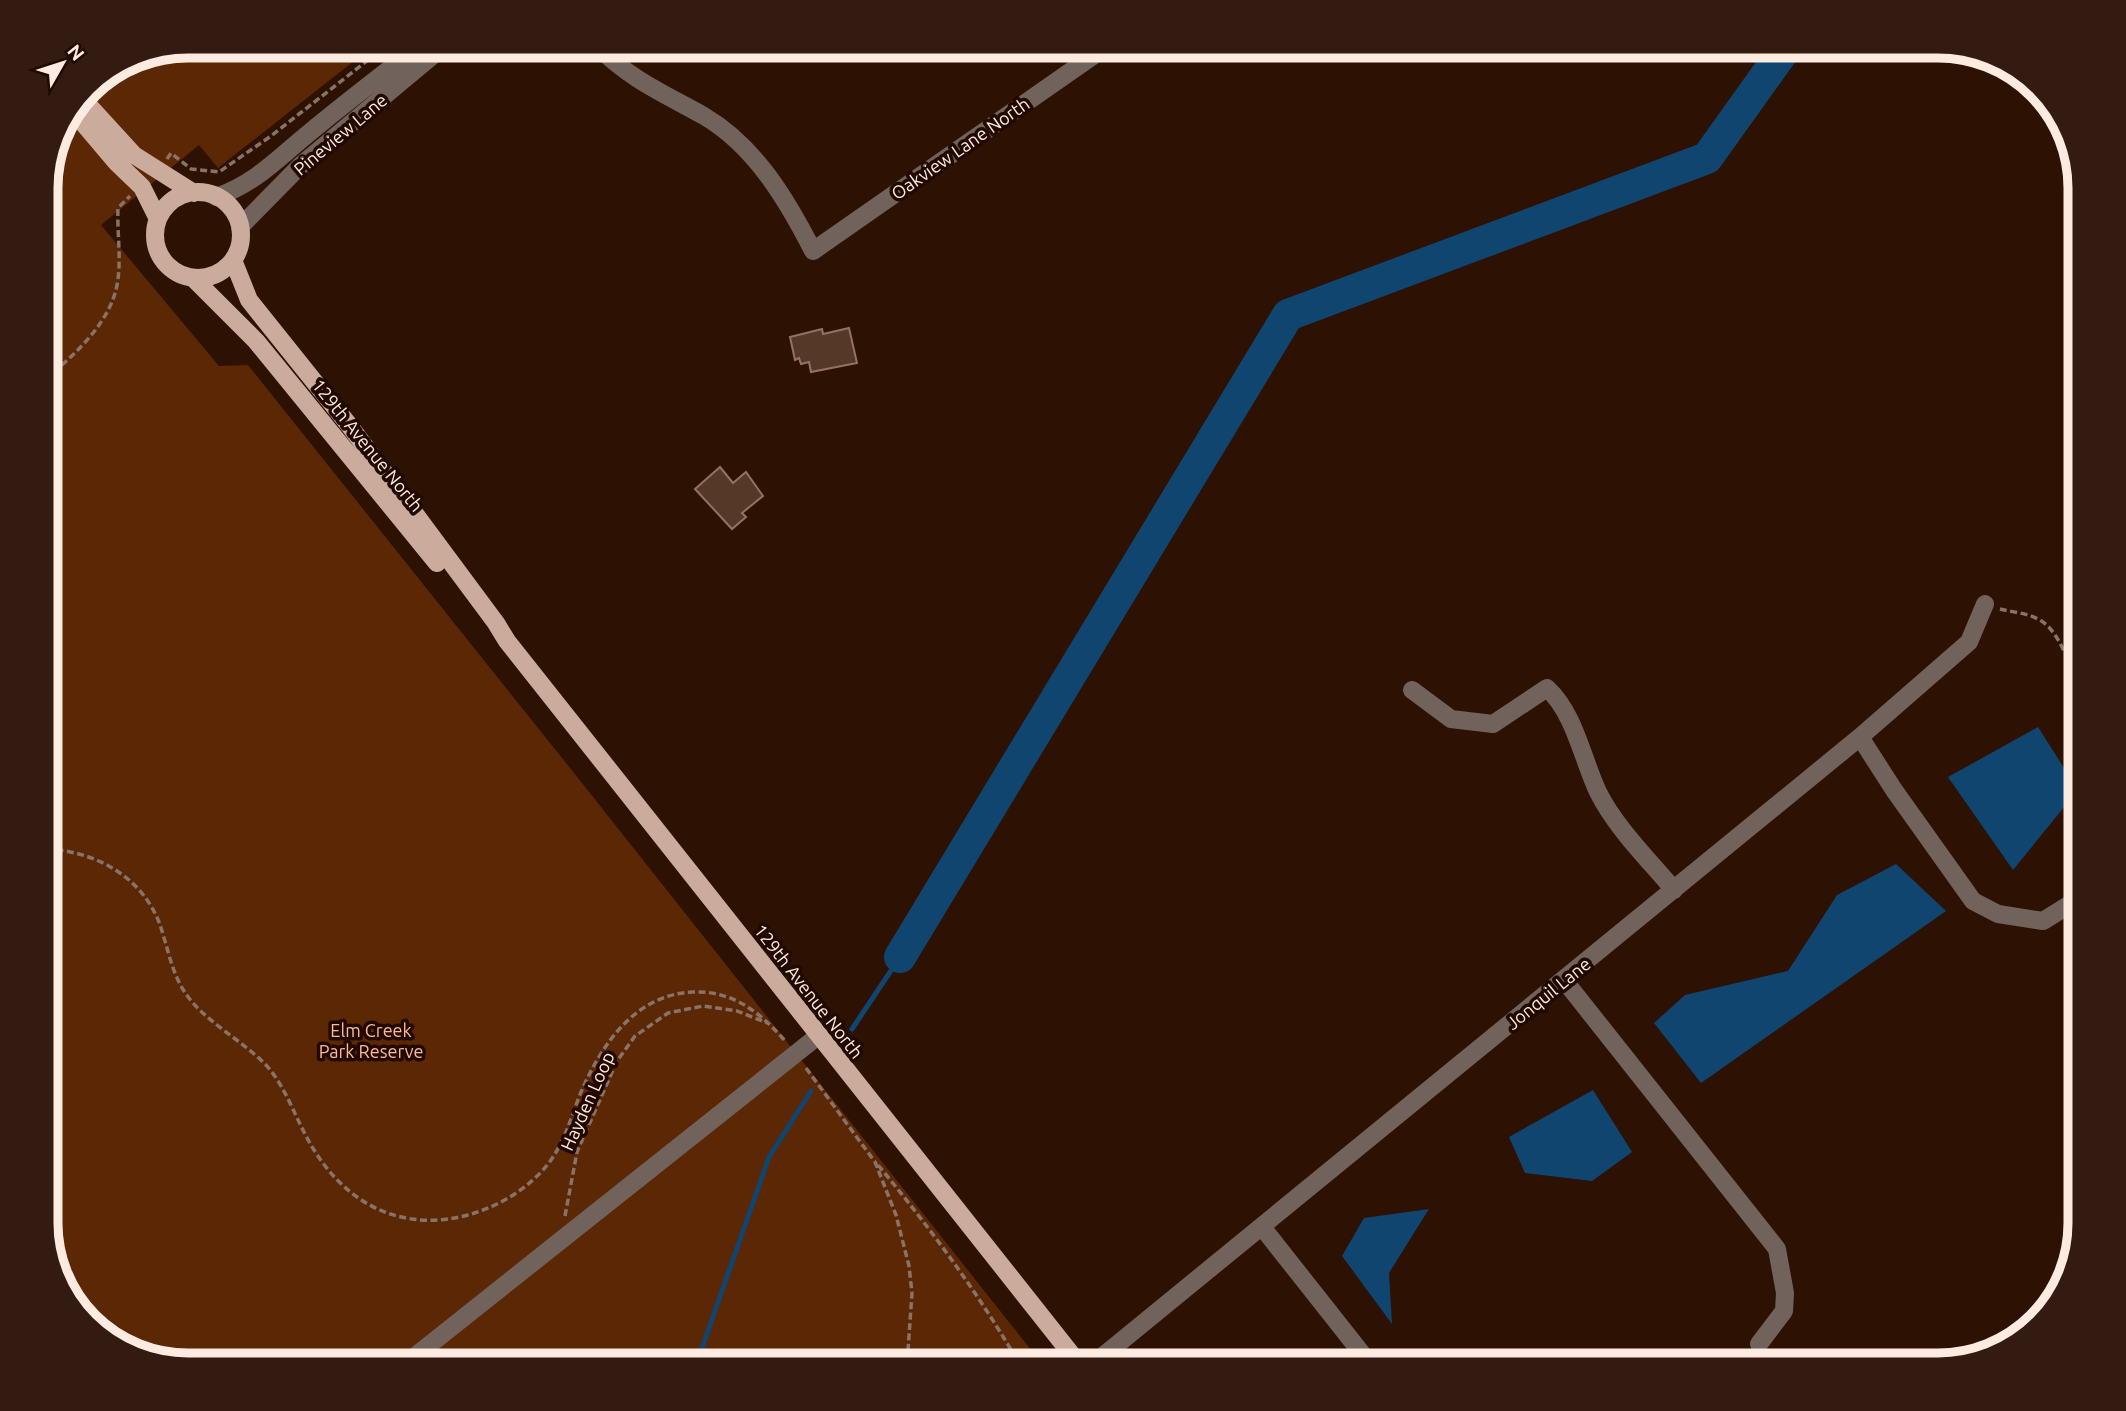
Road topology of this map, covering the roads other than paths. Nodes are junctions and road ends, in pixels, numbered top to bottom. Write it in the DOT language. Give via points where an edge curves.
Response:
graph roads {
  1 [pos="404,58"];
  2 [pos="430,58"];
  3 [pos="609,58"];
  4 [pos="1090,58"];
  5 [pos="88,105"];
  6 [pos="79,118"];
  7 [pos="194,192"];
  8 [pos="216,197"];
  9 [pos="158,219"];
  10 [pos="240,227"];
  11 [pos="233,260"];
  12 [pos="193,278"];
  13 [pos="1985,604"];
  14 [pos="507,641"];
  15 [pos="1412,690"];
  16 [pos="1860,737"];
  17 [pos="1674,890"];
  18 [pos="2068,906"];
  19 [pos="1564,980"];
  20 [pos="818,1036"];
  21 [pos="1262,1227"];
  22 [pos="1759,1344"];
  23 [pos="420,1353"];
  24 [pos="1070,1353"];
  25 [pos="1108,1353"];
  26 [pos="1361,1353"];
  1 -- 8 [label="street, Pineview Lane" via="267,171"];
  2 -- 10 [label="street, Pineview Lane" via="300,166"];
  3 -- 4 [label="street, Oakview Lane North" via="656,91 706,117 748,152 771,178 813,251"];
  5 -- 7 [label="main road" via="134,155"];
  6 -- 9 [label="main road" via="142,187"];
  7 -- 8 [label="main road"];
  7 -- 9 [label="main road" via="172,201"];
  8 -- 10 [label="main road" via="230,207"];
  9 -- 12 [label="main road" via="156,245 161,257 181,275"];
  10 -- 11 [label="main road"];
  11 -- 12 [label="main road" via="216,274"];
  11 -- 14 [label="main road, 129th Avenue North" via="249,300 349,425"];
  12 -- 14 [label="main road, 129th Avenue North" via="256,341 482,618"];
  13 -- 16 [label="street, Jonquil Lane" via="1969,642"];
  14 -- 20 [label="main road, 129th Avenue North"];
  15 -- 17 [label="street" via="1451,719 1493,723 1546,688 1561,701 1599,794"];
  16 -- 17 [label="street, Jonquil Lane"];
  16 -- 18 [label="street" via="1973,901 1998,914 2043,921"];
  17 -- 19 [label="street, Jonquil Lane"];
  19 -- 21 [label="street, Jonquil Lane"];
  19 -- 22 [label="street" via="1777,1250 1784,1311"];
  20 -- 23 [label="street"];
  20 -- 24 [label="main road, 129th Avenue North"];
  21 -- 25 [label="street, Jonquil Lane"];
  21 -- 26 [label="street"];
}
